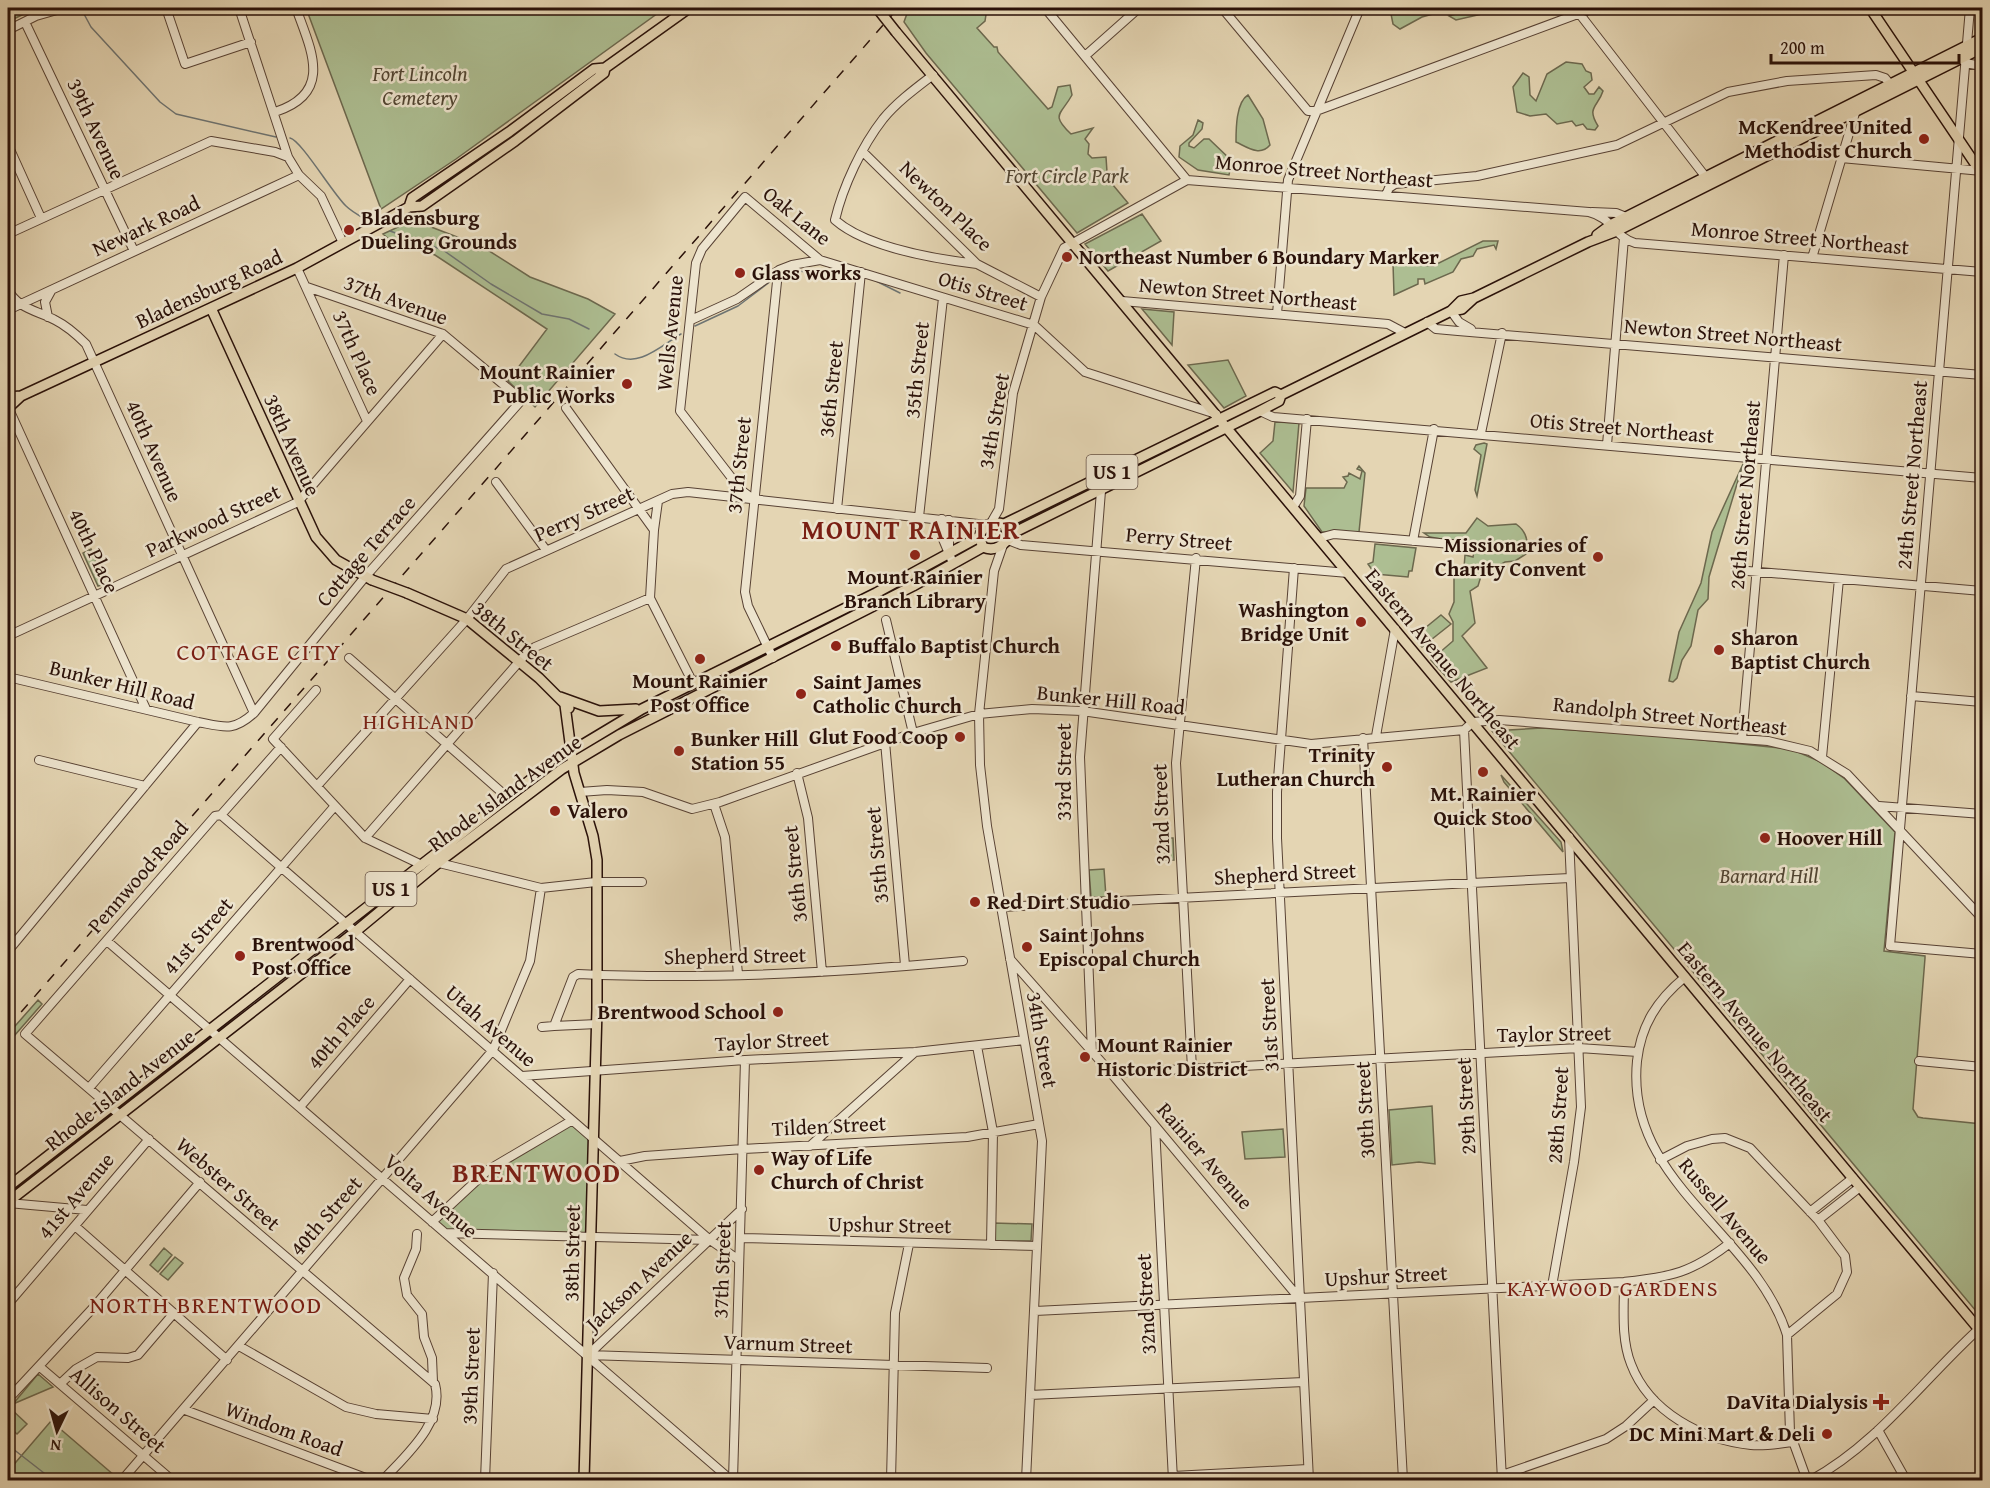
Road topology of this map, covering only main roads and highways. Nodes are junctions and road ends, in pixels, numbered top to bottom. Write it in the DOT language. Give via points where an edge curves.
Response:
graph roads {
  1 [pos="689,8"];
  2 [pos="877,8"];
  3 [pos="1870,8"];
  4 [pos="1983,38"];
  5 [pos="1983,48"];
  6 [pos="1966,55"];
  7 [pos="1917,76"];
  8 [pos="1982,172"];
  9 [pos="1708,180"];
  10 [pos="1618,231"];
  11 [pos="211,308"];
  12 [pos="1281,395"];
  13 [pos="21,396"];
  14 [pos="8,397"];
  15 [pos="8,408"];
  16 [pos="1218,416"];
  17 [pos="1227,427"];
  18 [pos="1003,524"];
  19 [pos="979,535"];
  20 [pos="1007,541"];
  21 [pos="985,548"];
  22 [pos="951,559"];
  23 [pos="368,578"];
  24 [pos="559,696"];
  25 [pos="642,709"];
  26 [pos="572,750"];
  27 [pos="572,763"];
  28 [pos="215,1033"];
  29 [pos="8,1187"];
  30 [pos="8,1202"];
  31 [pos="1982,1329"];
  32 [pos="584,1480"];
  1 -- 11 [label="main road, Bladensburg Road" via="604,68 594,69 412,198 409,207 297,268"];
  2 -- 16 [label="main road, Eastern Avenue Northeast, bridge"];
  3 -- 7 [label="main road"];
  4 -- 6 [label="main road, US 1"];
  5 -- 6 [label="main road, US 1"];
  6 -- 7 [label="main road, US 1"];
  7 -- 8 [label="main road"];
  7 -- 9 [label="main road, US 1" via="1855,113"];
  7 -- 9 [label="main road, US 1" via="1890,84"];
  9 -- 10 [label="main road, US 1"];
  9 -- 10 [label="main road, US 1" via="1626,217"];
  10 -- 12 [label="main road, US 1" via="1461,301 1451,310"];
  11 -- 13 [label="main road, Bladensburg Road"];
  11 -- 23 [label="main road, 38th Avenue" via="298,502 324,548 336,560"];
  12 -- 16 [label="main road, US 1" via="1275,392"];
  12 -- 17 [label="main road, US 1" via="1279,400"];
  13 -- 14 [label="main road, Bladensburg Road"];
  13 -- 15 [label="main road, Bladensburg Road"];
  16 -- 17 [label="main road, Eastern Avenue Northeast"];
  16 -- 18 [label="main road, US 1"];
  17 -- 20 [label="main road, US 1" via="1017,531"];
  17 -- 31 [label="main road, Eastern Avenue Northeast"];
  18 -- 19 [label="main road, US 1" via="989,524"];
  18 -- 20 [label="main road"];
  19 -- 21 [label="main road"];
  19 -- 22 [label="main road, Rhode Island Avenue / US 1"];
  20 -- 21 [label="main road, US 1"];
  21 -- 22 [label="main road, Rhode Island Avenue / US 1"];
  22 -- 25 [label="main road, Rhode Island Avenue / US 1"];
  22 -- 27 [label="main road, Rhode Island Avenue / US 1" via="914,586 619,735"];
  23 -- 24 [label="main road, 38th Street, bridge" via="467,619"];
  24 -- 25 [label="main road" via="599,711"];
  24 -- 26 [label="main road, 38th Street" via="573,715"];
  25 -- 26 [label="main road, Rhode Island Avenue / US 1"];
  26 -- 27 [label="main road, 38th Street"];
  26 -- 28 [label="main road, Rhode Island Avenue / US 1" via="507,797"];
  27 -- 28 [label="main road, Rhode Island Avenue / US 1" via="355,932"];
  27 -- 32 [label="main road, 38th Street" via="597,860 597,1024"];
  28 -- 29 [label="main road, Rhode Island Avenue / US 1"];
  28 -- 30 [label="main road, Rhode Island Avenue / US 1"];
}
